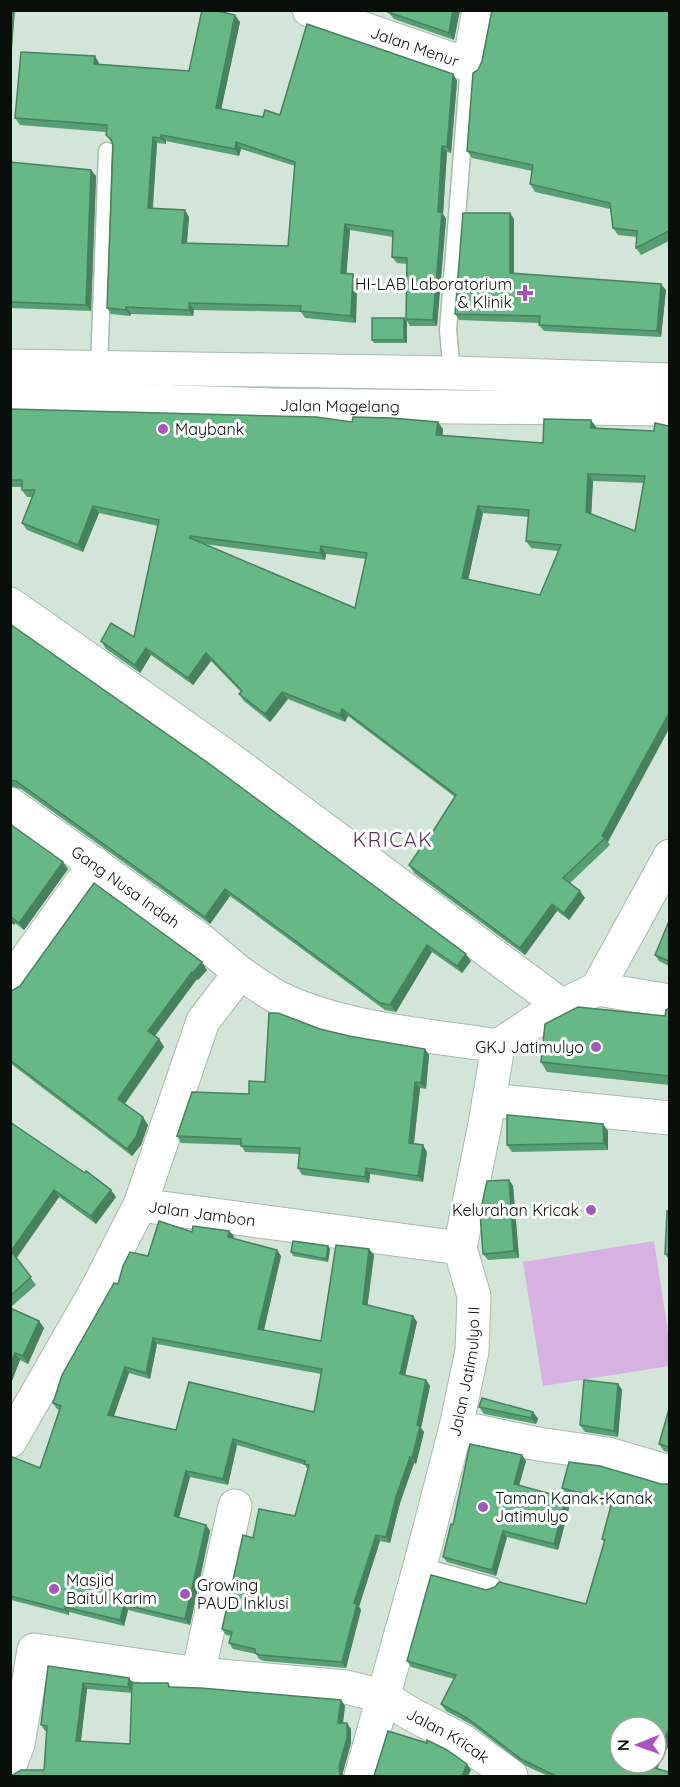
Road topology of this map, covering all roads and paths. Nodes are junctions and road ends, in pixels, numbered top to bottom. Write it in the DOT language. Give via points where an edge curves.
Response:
graph roads {
  1 [pos="309,10"];
  2 [pos="479,10"];
  3 [pos="469,65"];
  4 [pos="107,151"];
  5 [pos="10,366"];
  6 [pos="99,368"];
  7 [pos="452,374"];
  8 [pos="669,385"];
  9 [pos="10,396"];
  10 [pos="10,604"];
  11 [pos="10,804"];
  12 [pos="669,856"];
  13 [pos="95,864"];
  14 [pos="240,973"];
  15 [pos="10,982"];
  16 [pos="597,990"];
  17 [pos="669,1000"];
  18 [pos="562,1006"];
  19 [pos="498,1046"];
  20 [pos="489,1100"];
  21 [pos="669,1118"];
  22 [pos="140,1205"];
  23 [pos="460,1248"];
  24 [pos="456,1427"];
  25 [pos="10,1441"];
  26 [pos="669,1472"];
  27 [pos="236,1506"];
  28 [pos="420,1566"];
  29 [pos="493,1586"];
  30 [pos="22,1649"];
  31 [pos="198,1674"];
  32 [pos="382,1696"];
  33 [pos="10,1765"];
  34 [pos="361,1776"];
  35 [pos="511,1776"];
  1 -- 3 [label="street, Jalan Menur"];
  2 -- 3 [label="street, Jalan Menur"];
  3 -- 7 [label="lane" via="448,330"];
  4 -- 6 [label="lane"];
  5 -- 6 [label="street, Jalan Magelang"];
  6 -- 7 [label="street, Jalan Magelang"];
  7 -- 8 [label="street, Jalan Magelang"];
  8 -- 9 [label="street, Jalan Magelang" via="272,405"];
  10 -- 18 [label="street" via="227,757"];
  11 -- 13 [label="street, Gang Nusa Indah"];
  12 -- 16 [label="street"];
  13 -- 14 [label="street, Gang Nusa Indah"];
  13 -- 15 [label="street"];
  14 -- 19 [label="street, Gang Nusa Indah" via="277,998 312,1011 362,1024"];
  14 -- 22 [label="street" via="203,1021"];
  16 -- 17 [label="street"];
  16 -- 18 [label="street"];
  18 -- 19 [label="street"];
  19 -- 20 [label="street, Jalan Jatimulyo II"];
  20 -- 21 [label="street"];
  20 -- 23 [label="street, Jalan Jatimulyo II"];
  22 -- 23 [label="street, Jalan Jambon"];
  22 -- 25 [label="street, Jalan Jambon"];
  23 -- 24 [label="street, Jalan Jatimulyo II" via="474,1296 472,1351"];
  24 -- 26 [label="street" via="608,1454"];
  24 -- 28 [label="street, Jalan Jatimulyo II"];
  27 -- 31 [label="street"];
  28 -- 29 [label="lane"];
  28 -- 32 [label="street, Jalan Jatimulyo II"];
  30 -- 31 [label="street, Jalan Kricak"];
  30 -- 33 [label="street" via="18,1744"];
  31 -- 32 [label="street, Jalan Kricak" via="346,1687"];
  32 -- 34 [label="street, Jalan Jatimulyo II"];
  32 -- 35 [label="street, Jalan Kricak" via="461,1740"];
}
